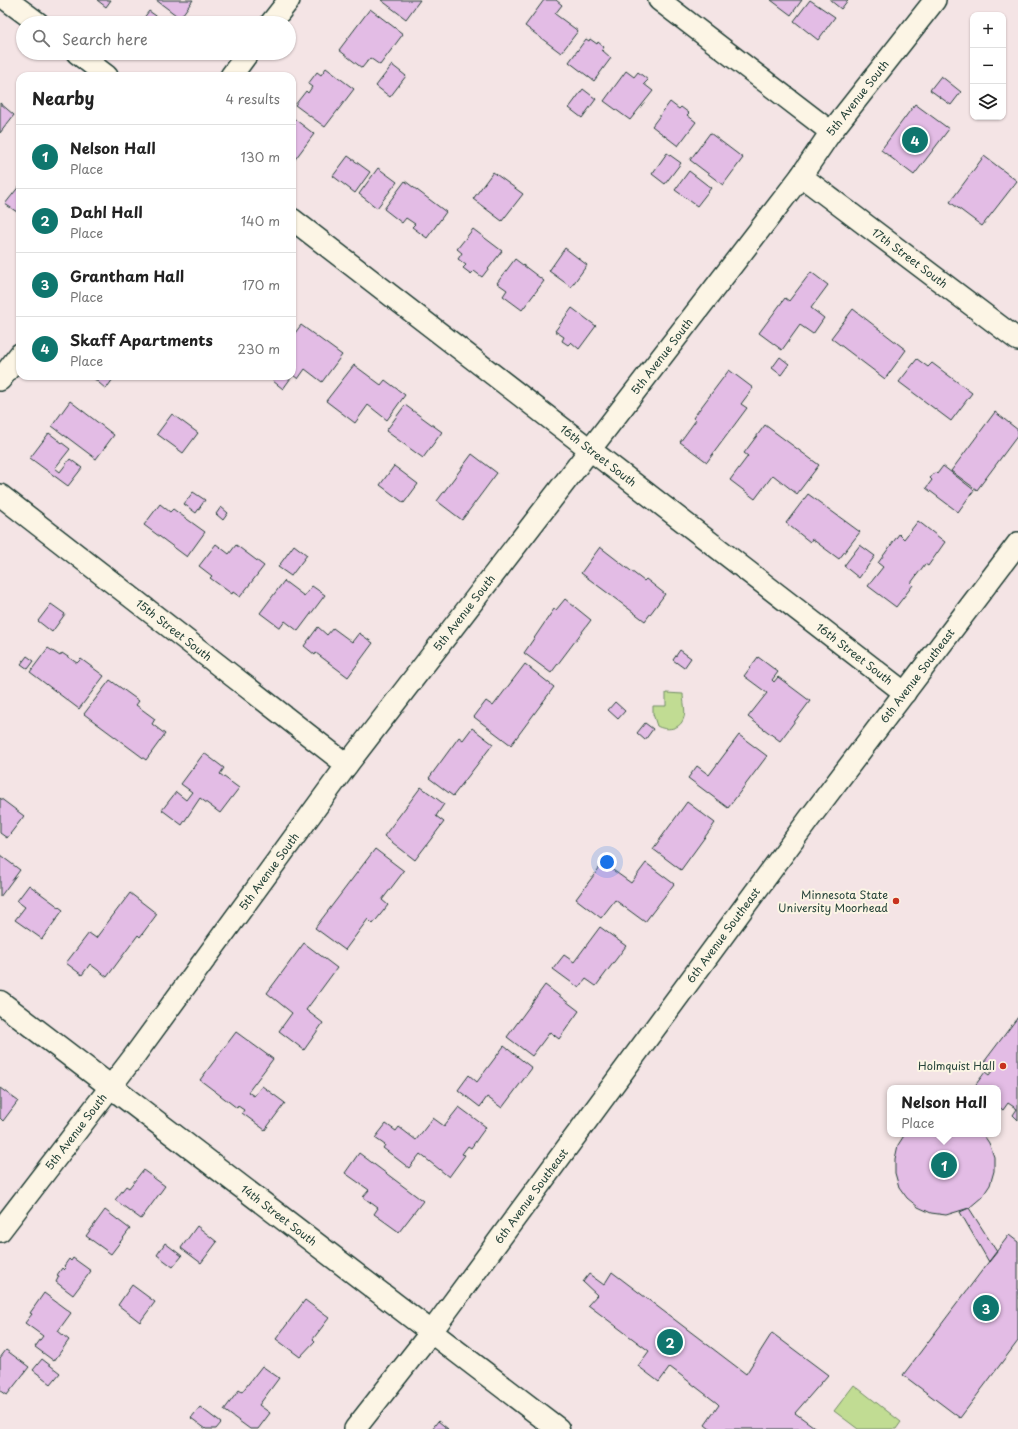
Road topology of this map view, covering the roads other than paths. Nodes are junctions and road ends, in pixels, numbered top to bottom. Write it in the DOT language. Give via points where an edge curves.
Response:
graph roads {
  1 [pos="8,0"];
  2 [pos="289,0"];
  3 [pos="659,0"];
  4 [pos="935,0"];
  5 [pos="29,16"];
  6 [pos="276,16"];
  7 [pos="86,60"];
  8 [pos="243,60"];
  9 [pos="102,72"];
  10 [pos="234,72"];
  11 [pos="831,132"];
  12 [pos="801,176"];
  13 [pos="296,222"];
  14 [pos="1018,340"];
  15 [pos="16,359"];
  16 [pos="0,380"];
  17 [pos="590,450"];
  18 [pos="0,495"];
  19 [pos="1018,543"];
  20 [pos="905,693"];
  21 [pos="347,765"];
  22 [pos="0,1002"];
  23 [pos="110,1086"];
  24 [pos="0,1231"];
  25 [pos="432,1331"];
  26 [pos="355,1429"];
  27 [pos="558,1429"];
  1 -- 5 [label="street"];
  2 -- 6 [label="street"];
  3 -- 11 [label="street"];
  4 -- 11 [label="street, 5th Avenue South"];
  7 -- 9 [label="street"];
  8 -- 10 [label="street"];
  11 -- 12 [label="street, 5th Avenue South"];
  12 -- 14 [label="street, 17th Street South"];
  12 -- 17 [label="street, 5th Avenue South"];
  13 -- 17 [label="street, 16th Street South"];
  15 -- 16 [label="street"];
  17 -- 20 [label="street, 16th Street South"];
  17 -- 21 [label="street, 5th Avenue South"];
  18 -- 21 [label="street, 15th Street South"];
  19 -- 20 [label="street, 6th Avenue Southeast"];
  20 -- 25 [label="street, 6th Avenue Southeast" via="809,819"];
  21 -- 23 [label="street, 5th Avenue South"];
  22 -- 23 [label="street, 14th Street South"];
  23 -- 24 [label="street, 5th Avenue South"];
  23 -- 25 [label="street, 14th Street South"];
  25 -- 26 [label="street, 6th Avenue Southeast"];
  25 -- 27 [label="street, 14th Street South"];
}
